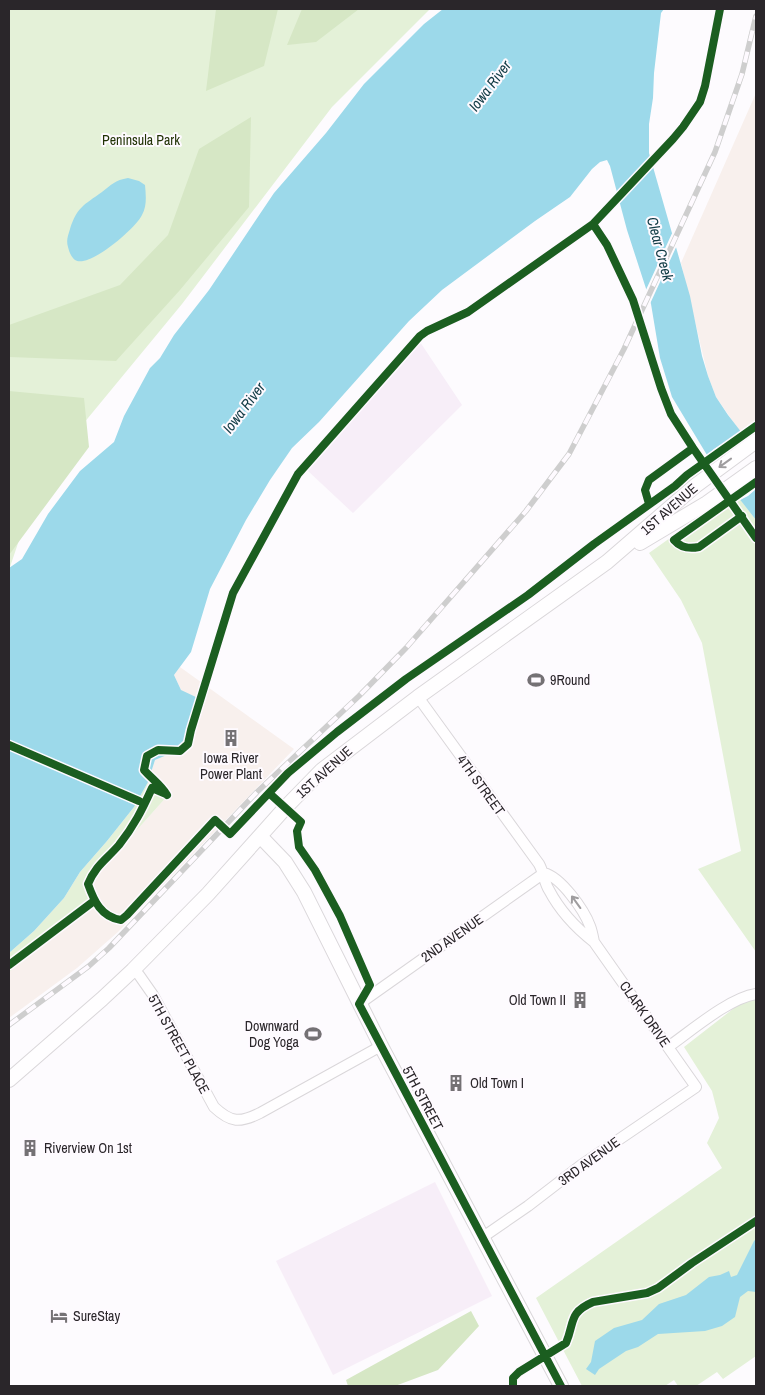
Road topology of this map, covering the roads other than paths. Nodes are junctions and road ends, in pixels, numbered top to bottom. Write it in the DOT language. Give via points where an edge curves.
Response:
graph roads {
  1 [pos="756,441"];
  2 [pos="756,468"];
  3 [pos="607,562"];
  4 [pos="418,697"];
  5 [pos="260,836"];
  6 [pos="544,873"];
  7 [pos="594,942"];
  8 [pos="133,970"];
  9 [pos="756,994"];
  10 [pos="360,1004"];
  11 [pos="381,1046"];
  12 [pos="668,1047"];
  13 [pos="9,1080"];
  14 [pos="696,1087"];
  15 [pos="483,1238"];
  16 [pos="561,1386"];
  1 -- 3 [label="main road, 1ST AVENUE, one-way" via="695,486"];
  2 -- 3 [label="main road, 1ST AVENUE" via="707,503"];
  3 -- 4 [label="main road, 1ST AVENUE"];
  4 -- 5 [label="main road, 1ST AVENUE" via="322,770"];
  4 -- 6 [label="street, 4TH STREET"];
  5 -- 8 [label="main road, 1ST AVENUE"];
  5 -- 10 [label="main road, 5TH STREET" via="278,853 296,879"];
  6 -- 7 [label="street, CLARK DRIVE" via="548,889 563,912"];
  7 -- 6 [label="street, CLARK DRIVE, one-way" via="591,927 577,902 552,875"];
  6 -- 10 [label="street, 2ND AVENUE"];
  7 -- 12 [label="street, CLARK DRIVE"];
  8 -- 11 [label="street, 5TH STREET PLACE" via="153,994 214,1107 232,1120 247,1119"];
  8 -- 13 [label="main road, 1ST AVENUE"];
  9 -- 12 [label="street" via="729,1004"];
  10 -- 11 [label="main road, 5TH STREET"];
  11 -- 15 [label="main road, 5TH STREET"];
  12 -- 14 [label="street, CLARK DRIVE"];
  14 -- 15 [label="street, 3RD AVENUE" via="580,1166"];
  15 -- 16 [label="main road, 5TH STREET"];
}
